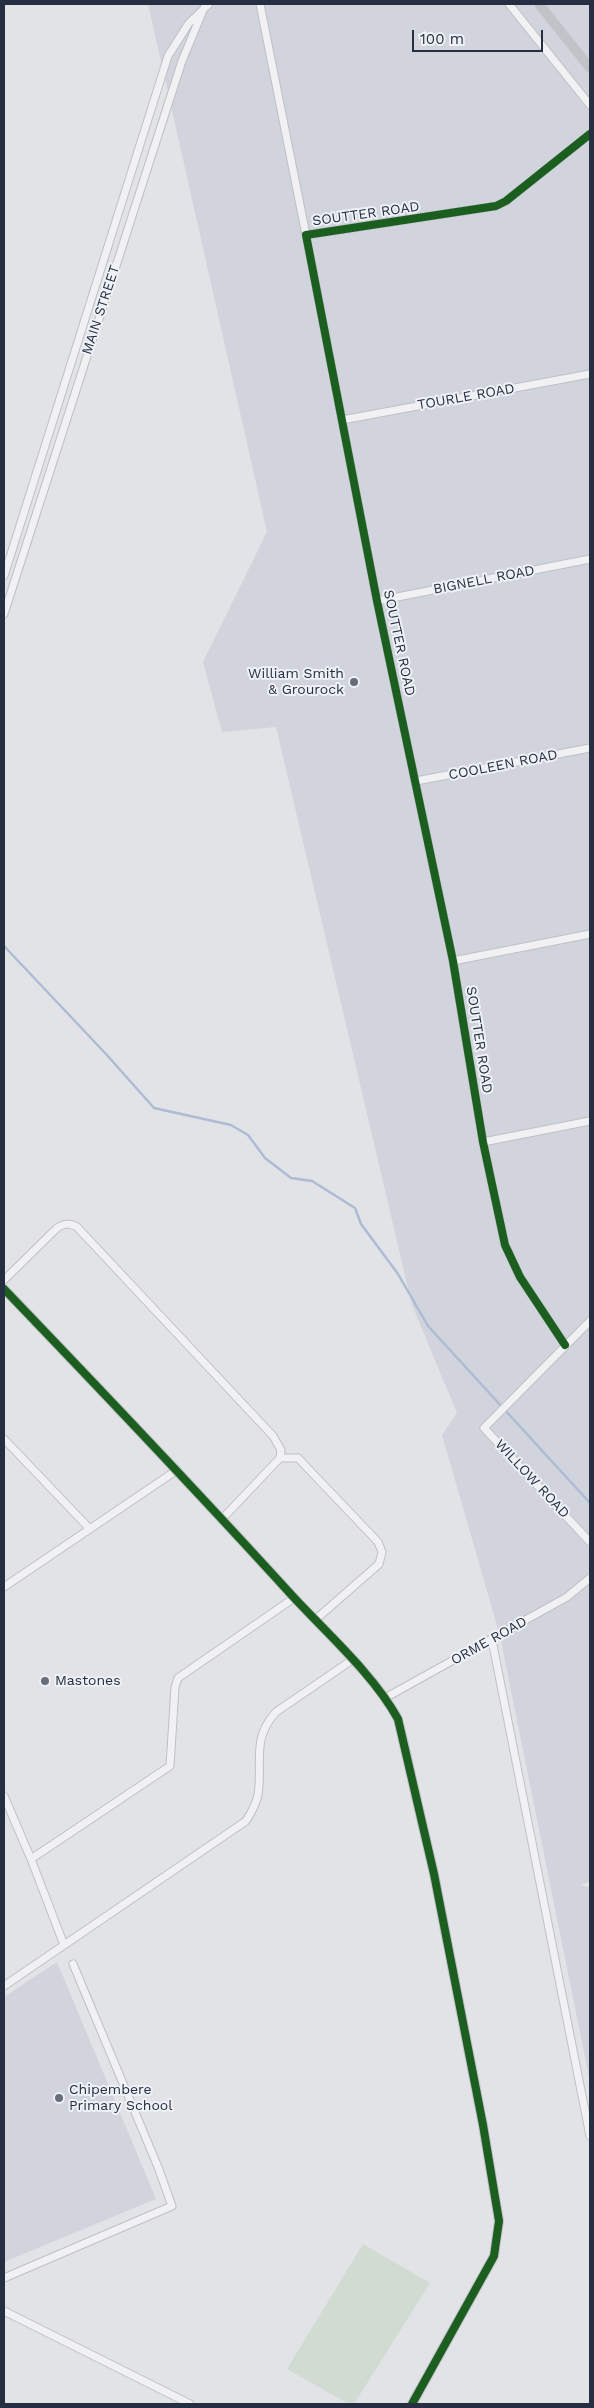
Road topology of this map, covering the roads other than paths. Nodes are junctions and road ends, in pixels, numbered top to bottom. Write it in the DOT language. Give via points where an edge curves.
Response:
graph roads {
  1 [pos="260,4"];
  2 [pos="509,4"];
  3 [pos="539,4"];
  4 [pos="206,6"];
  5 [pos="590,68"];
  6 [pos="590,105"];
  7 [pos="590,134"];
  8 [pos="306,235"];
  9 [pos="590,374"];
  10 [pos="342,420"];
  11 [pos="590,559"];
  12 [pos="4,576"];
  13 [pos="377,601"];
  14 [pos="4,614"];
  15 [pos="590,748"];
  16 [pos="416,781"];
  17 [pos="590,934"];
  18 [pos="453,961"];
  19 [pos="590,1121"];
  20 [pos="483,1142"];
  21 [pos="4,1280"];
  22 [pos="4,1288"];
  23 [pos="590,1321"];
  24 [pos="565,1345"];
  25 [pos="4,1440"];
  26 [pos="280,1458"];
  27 [pos="177,1470"];
  28 [pos="222,1519"];
  29 [pos="89,1528"];
  30 [pos="590,1542"];
  31 [pos="590,1578"];
  32 [pos="4,1587"];
  33 [pos="294,1598"];
  34 [pos="315,1620"];
  35 [pos="492,1640"];
  36 [pos="352,1660"];
  37 [pos="385,1698"];
  38 [pos="4,1796"];
  39 [pos="31,1859"];
  40 [pos="64,1945"];
  41 [pos="74,1964"];
  42 [pos="4,1986"];
  43 [pos="590,2136"];
  44 [pos="4,2278"];
  45 [pos="4,2311"];
  46 [pos="190,2404"];
  47 [pos="412,2404"];
  1 -- 8 [label="street"];
  2 -- 6 [label="street"];
  3 -- 5 [label="street"];
  4 -- 12 [label="street, MAIN STREET" via="189,23 168,56"];
  4 -- 14 [label="street, MAIN STREET" via="182,61"];
  7 -- 8 [label="street, SOUTTER ROAD" via="496,206"];
  8 -- 10 [label="street, SOUTTER ROAD"];
  9 -- 10 [label="street, TOURLE ROAD"];
  10 -- 13 [label="street, SOUTTER ROAD"];
  11 -- 13 [label="street, BIGNELL ROAD"];
  13 -- 16 [label="street, SOUTTER ROAD"];
  15 -- 16 [label="street, COOLEEN ROAD"];
  16 -- 18 [label="street, SOUTTER ROAD"];
  17 -- 18 [label="street"];
  18 -- 20 [label="street, SOUTTER ROAD"];
  19 -- 20 [label="street"];
  20 -- 24 [label="street, SOUTTER ROAD" via="511,1261"];
  21 -- 26 [label="street" via="57,1228 64,1224 77,1227 273,1436 281,1450"];
  22 -- 27 [label="street"];
  23 -- 24 [label="street"];
  24 -- 30 [label="street, WILLOW ROAD" via="484,1428"];
  25 -- 29 [label="street"];
  26 -- 28 [label="street"];
  26 -- 34 [label="street" via="298,1458 378,1542 382,1552 379,1564"];
  27 -- 28 [label="street"];
  27 -- 29 [label="street"];
  28 -- 33 [label="street"];
  29 -- 32 [label="street"];
  31 -- 35 [label="street, ORME ROAD" via="567,1597"];
  33 -- 34 [label="street"];
  33 -- 39 [label="street" via="178,1678 170,1766"];
  34 -- 36 [label="street"];
  35 -- 37 [label="street, ORME ROAD"];
  35 -- 43 [label="street"];
  36 -- 37 [label="street"];
  36 -- 40 [label="street" via="276,1712 268,1721 260,1741 258,1795 246,1821"];
  37 -- 47 [label="street" via="403,1734 432,1865 499,2221 494,2256"];
  38 -- 39 [label="street"];
  39 -- 40 [label="street"];
  40 -- 42 [label="street"];
  41 -- 44 [label="street" via="172,2206"];
  45 -- 46 [label="street"];
}
